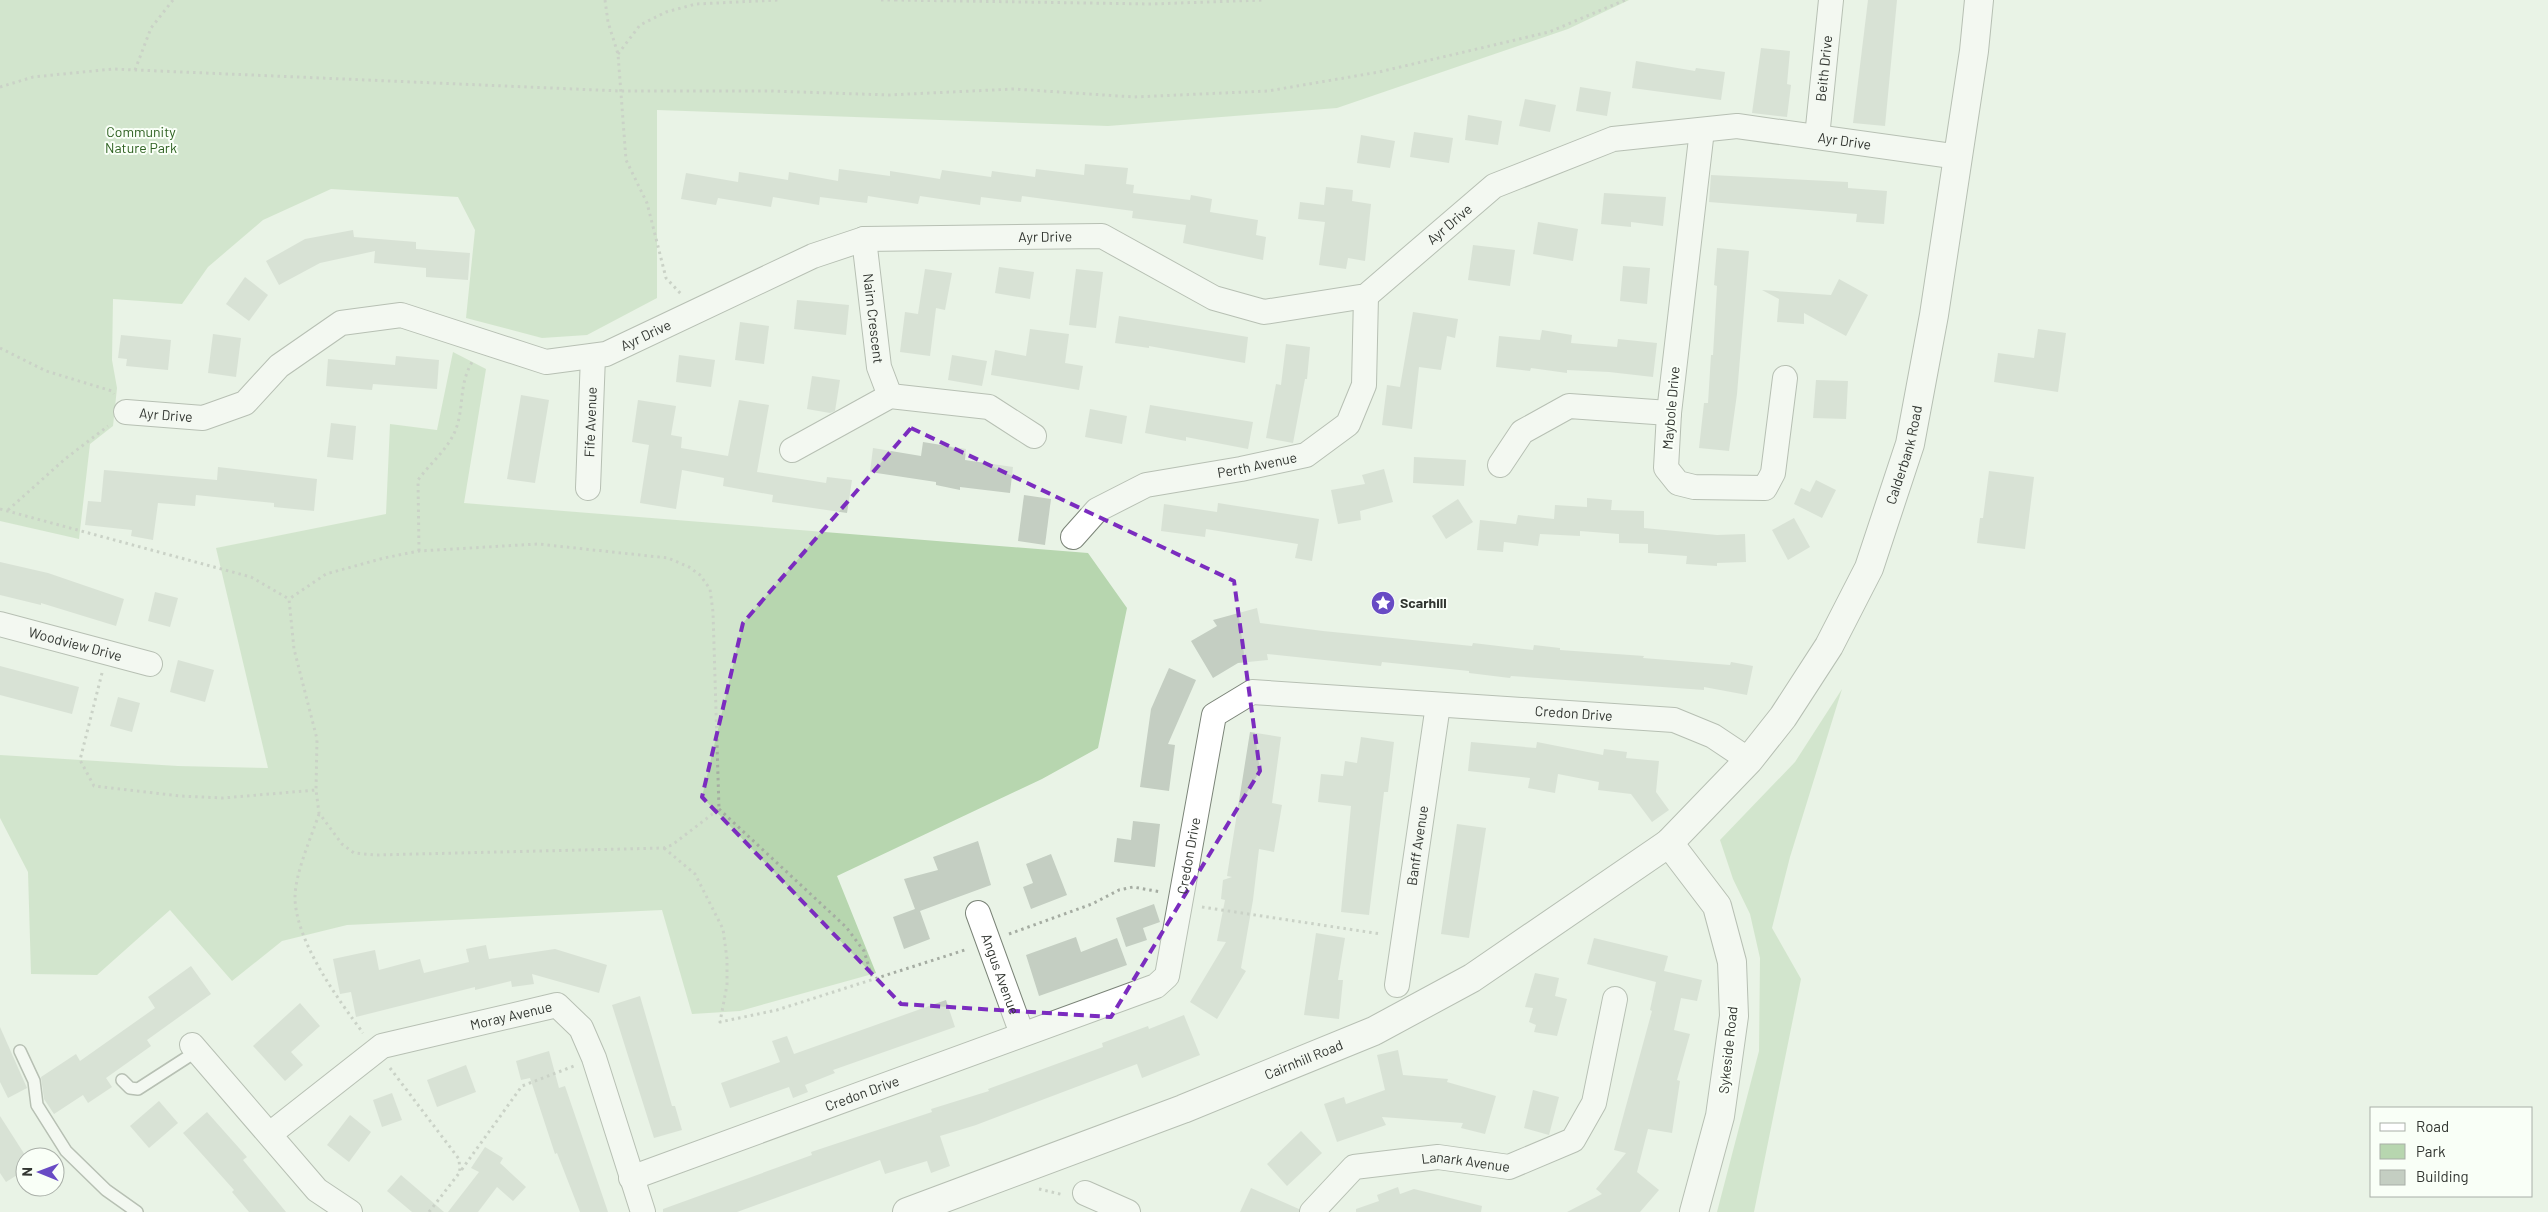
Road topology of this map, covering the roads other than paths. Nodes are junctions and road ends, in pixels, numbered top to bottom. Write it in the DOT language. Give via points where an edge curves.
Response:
graph roads {
  1 [pos="1831,0"];
  2 [pos="1979,0"];
  3 [pos="1702,130"];
  4 [pos="1817,137"];
  5 [pos="1959,157"];
  6 [pos="864,239"];
  7 [pos="1366,296"];
  8 [pos="593,356"];
  9 [pos="1785,378"];
  10 [pos="890,396"];
  11 [pos="126,412"];
  12 [pos="1669,413"];
  13 [pos="1034,436"];
  14 [pos="792,450"];
  15 [pos="1500,464"];
  16 [pos="588,488"];
  17 [pos="1073,537"];
  18 [pos="0,624"];
  19 [pos="150,664"];
  20 [pos="1438,705"];
  21 [pos="1749,760"];
  22 [pos="1669,843"];
  23 [pos="978,913"];
  24 [pos="1397,985"];
  25 [pos="1615,999"];
  26 [pos="1022,1034"];
  27 [pos="194,1048"];
  28 [pos="20,1051"];
  29 [pos="122,1080"];
  30 [pos="270,1134"];
  31 [pos="631,1178"];
  32 [pos="1085,1193"];
  33 [pos="137,1212"];
  34 [pos="350,1212"];
  35 [pos="643,1212"];
  36 [pos="906,1212"];
  37 [pos="1128,1212"];
  38 [pos="1312,1212"];
  39 [pos="1694,1212"];
  1 -- 4 [label="street, Beith Drive"];
  2 -- 5 [label="main road, Calderbank Road"];
  3 -- 4 [label="street, Ayr Drive" via="1737,126"];
  3 -- 7 [label="street, Ayr Drive" via="1614,139 1494,186"];
  3 -- 12 [label="street, Maybole Drive"];
  4 -- 5 [label="street, Ayr Drive"];
  5 -- 21 [label="main road, Calderbank Road" via="1910,444 1869,568 1829,646 1783,717"];
  6 -- 7 [label="street, Ayr Drive" via="1102,236 1214,298 1264,312"];
  6 -- 8 [label="street, Ayr Drive" via="813,256 606,354"];
  6 -- 10 [label="street, Nairn Crescent" via="879,367"];
  7 -- 17 [label="street, Perth Avenue" via="1364,385 1348,424 1306,454 1146,485 1097,510"];
  8 -- 11 [label="street, Ayr Drive" via="546,362 401,315 341,323 279,366 245,403 203,418"];
  8 -- 16 [label="street, Fife Avenue"];
  9 -- 12 [label="street, Maybole Drive" via="1773,473 1765,488 1694,487 1678,483 1666,468"];
  10 -- 13 [label="street" via="989,407"];
  10 -- 14 [label="street"];
  12 -- 15 [label="street" via="1569,406 1522,432"];
  18 -- 19 [label="street, Woodview Drive"];
  20 -- 21 [label="street, Credon Drive" via="1674,720 1713,736"];
  20 -- 24 [label="street, Banff Avenue"];
  20 -- 26 [label="street, Credon Drive" via="1252,692 1214,715 1167,976 1156,986"];
  21 -- 22 [label="main road, Calderbank Road"];
  22 -- 36 [label="main road, Cairnhill Road" via="1472,978 1374,1031 1182,1109"];
  22 -- 39 [label="main road, Sykeside Road" via="1717,906 1732,962 1734,1016 1720,1116"];
  23 -- 26 [label="street, Angus Avenue"];
  25 -- 38 [label="street, Lanark Avenue" via="1594,1103 1573,1140 1509,1168 1438,1157 1354,1167"];
  26 -- 31 [label="street, Credon Drive"];
  27 -- 29 [label="lane" via="138,1089 130,1088"];
  27 -- 30 [label="street"];
  28 -- 33 [label="lane" via="34,1081 37,1105 66,1151 106,1190"];
  30 -- 31 [label="street, Moray Avenue" via="382,1046 557,1005 581,1028 594,1058"];
  30 -- 34 [label="street" via="317,1190"];
  31 -- 35 [label="street, Moray Avenue"];
  32 -- 37 [label="street"];
}
